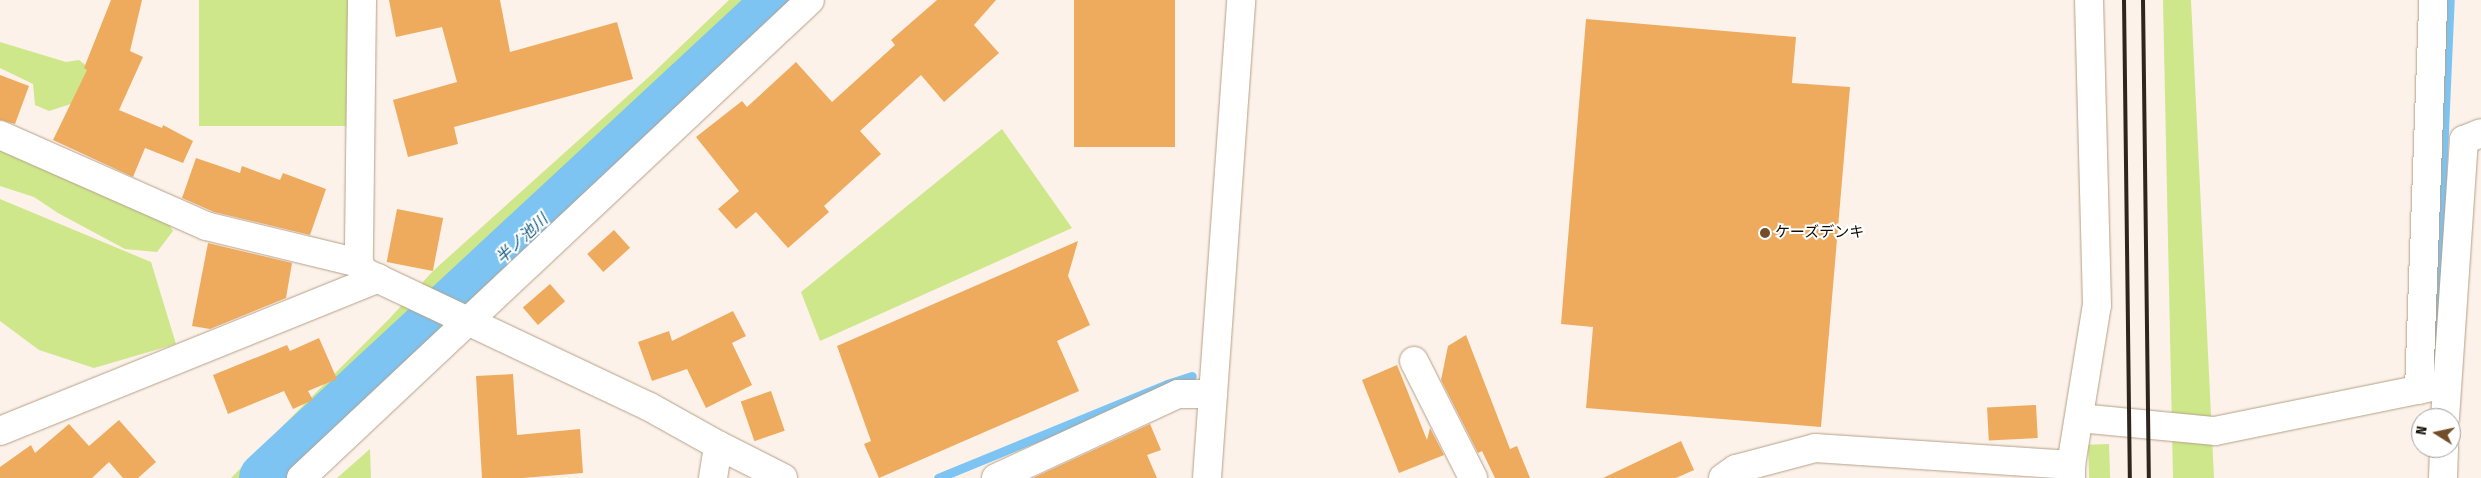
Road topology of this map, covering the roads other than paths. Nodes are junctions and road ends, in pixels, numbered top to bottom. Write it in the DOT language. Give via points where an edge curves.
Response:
graph roads {
  1 [pos="362,0"];
  2 [pos="810,0"];
  3 [pos="1241,0"];
  4 [pos="2089,0"];
  5 [pos="2433,0"];
  6 [pos="2481,133"];
  7 [pos="0,135"];
  8 [pos="369,271"];
  9 [pos="469,322"];
  10 [pos="1414,361"];
  11 [pos="2446,384"];
  12 [pos="2419,390"];
  13 [pos="1213,394"];
  14 [pos="2445,408"];
  15 [pos="2079,418"];
  16 [pos="0,431"];
  17 [pos="718,445"];
  18 [pos="2444,458"];
  19 [pos="2071,472"];
  20 [pos="302,478"];
  21 [pos="713,478"];
  22 [pos="783,478"];
  23 [pos="996,478"];
  24 [pos="1207,478"];
  25 [pos="1473,478"];
  26 [pos="1722,478"];
  27 [pos="2443,478"];
  1 -- 8 [label="street"];
  2 -- 9 [label="street"];
  3 -- 13 [label="street"];
  4 -- 15 [label="street" via="2097,305"];
  5 -- 12 [label="street"];
  6 -- 11 [label="street" via="2464,140"];
  7 -- 8 [label="street" via="206,226"];
  8 -- 9 [label="street"];
  8 -- 16 [label="street"];
  9 -- 17 [label="street" via="648,406"];
  9 -- 20 [label="street"];
  10 -- 25 [label="street"];
  11 -- 12 [label="street"];
  11 -- 14 [label="street"];
  12 -- 15 [label="street" via="2215,431"];
  13 -- 23 [label="street" via="1178,394"];
  13 -- 24 [label="street"];
  15 -- 19 [label="street"];
  17 -- 21 [label="street"];
  17 -- 22 [label="street"];
  18 -- 27 [label="street"];
  19 -- 26 [label="street" via="1815,448 1736,469"];
}
